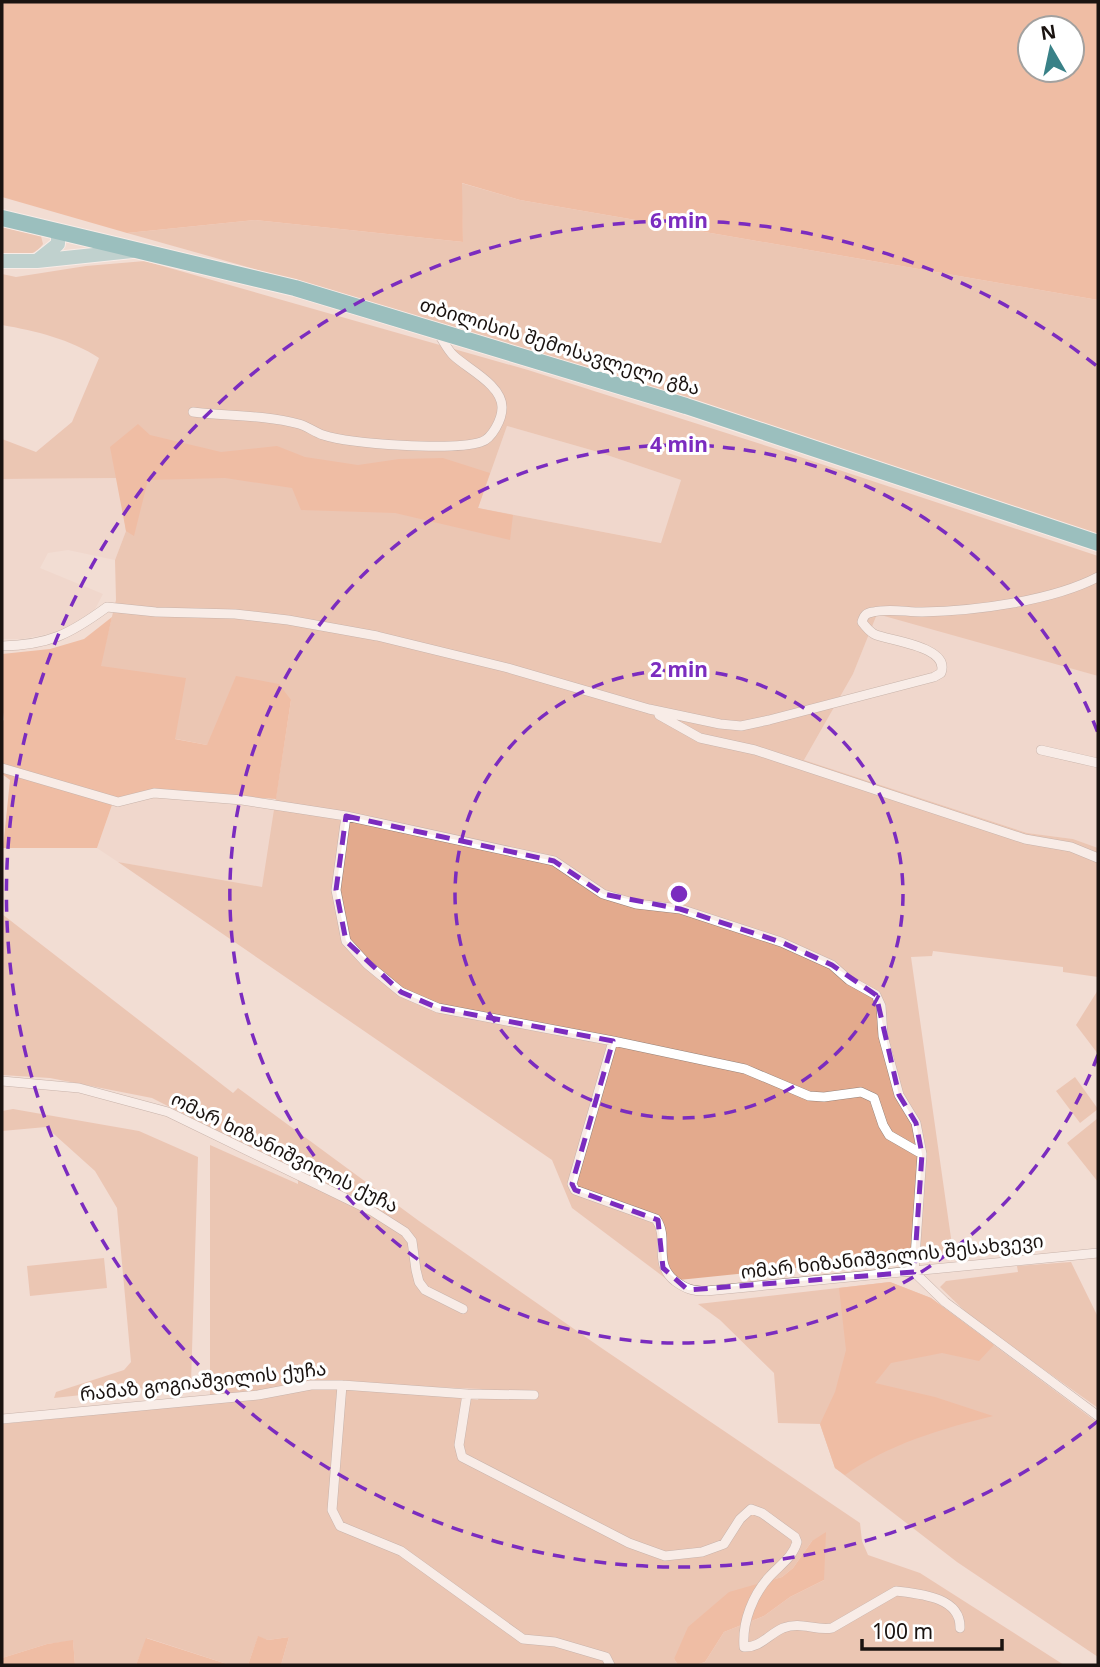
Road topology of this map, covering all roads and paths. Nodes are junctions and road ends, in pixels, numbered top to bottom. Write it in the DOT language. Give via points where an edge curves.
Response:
graph roads {
  1 [pos="2,218"];
  2 [pos="58,232"];
  3 [pos="140,251"];
  4 [pos="2,261"];
  5 [pos="37,261"];
  6 [pos="435,330"];
  7 [pos="193,412"];
  8 [pos="1098,543"];
  9 [pos="1098,577"];
  10 [pos="2,646"];
  11 [pos="649,709"];
  12 [pos="1041,750"];
  13 [pos="1098,764"];
  14 [pos="2,768"];
  15 [pos="346,816"];
  16 [pos="1098,858"];
  17 [pos="613,1041"];
  18 [pos="2,1081"];
  19 [pos="922,1154"];
  20 [pos="1098,1253"];
  21 [pos="914,1272"];
  22 [pos="463,1309"];
  23 [pos="342,1385"];
  24 [pos="467,1394"];
  25 [pos="534,1395"];
  26 [pos="1098,1416"];
  27 [pos="2,1419"];
  28 [pos="960,1628"];
  29 [pos="610,1665"];
  1 -- 2 [label="highway, თბილისის შემოსავლელი გზა"];
  2 -- 3 [label="highway, თბილისის შემოსავლელი გზა"];
  2 -- 5 [label="main road" via="58,244"];
  3 -- 5 [label="main road"];
  3 -- 6 [label="highway, თბილისის შემოსავლელი გზა" via="295,288"];
  4 -- 5 [label="main road"];
  6 -- 7 [label="street" via="453,355 481,374 500,399 503,408 496,426 491,437 481,442 429,447 342,439 300,424"];
  6 -- 8 [label="highway, თბილისის შემოსავლელი გზა" via="687,406"];
  9 -- 11 [label="street" via="1078,587 1006,603 922,612 874,611 863,616 862,622 874,634 934,655 943,668 934,677 741,726"];
  10 -- 11 [label="street" via="53,640 107,607 248,616 377,636"];
  11 -- 16 [label="street" via="700,738 755,750 1025,839 1071,846"];
  12 -- 13 [label="street"];
  14 -- 15 [label="street" via="118,802 154,793 242,800"];
  15 -- 17 [label="street" via="336,890 346,941 367,964 401,992 438,1008"];
  15 -- 19 [label="street" via="554,861 603,894 636,905 680,909 780,942 832,965 877,995 899,1096 916,1123"];
  17 -- 19 [label="street" via="745,1069 809,1096 861,1092 874,1098 888,1135"];
  17 -- 21 [label="street, ომარ ხიზანიშვილის შესახვევი" via="572,1184 575,1190 656,1219 663,1268 671,1278 688,1290 706,1291"];
  18 -- 22 [label="street, ომარ ხიზანიშვილის ქუჩა" via="79,1088 168,1112 372,1211 412,1241 419,1282 425,1290"];
  19 -- 21 [label="street"];
  20 -- 21 [label="street, ომარ ხიზანიშვილის შესახვევი"];
  21 -- 26 [label="street" via="945,1301"];
  23 -- 24 [label="street, რამაზ გოგიაშვილის ქუჩა"];
  23 -- 27 [label="street, რამაზ გოგიაშვილის ქუჩა"];
  23 -- 29 [label="street" via="332,1510 340,1526 401,1551 523,1639 586,1650 606,1657"];
  24 -- 25 [label="street, რამაზ გოგიაშვილის ქუჩა"];
  24 -- 28 [label="street" via="459,1445 462,1457 629,1543 664,1556 702,1552 724,1544 751,1509 795,1537 795,1551 756,1594 747,1616 744,1647 752,1648 785,1628 832,1628 896,1591 936,1598 954,1608"];
}
